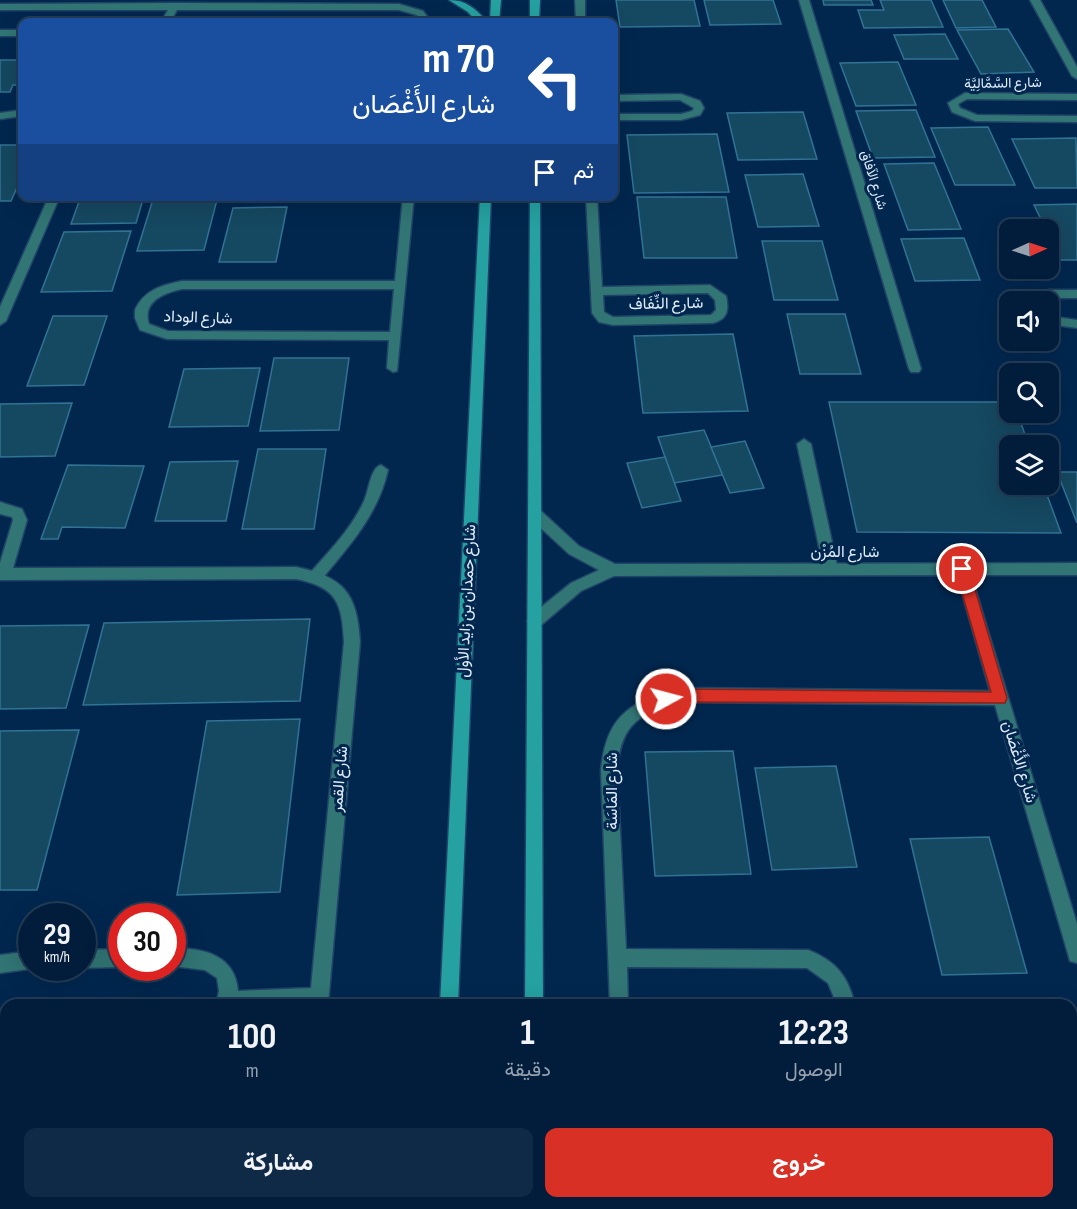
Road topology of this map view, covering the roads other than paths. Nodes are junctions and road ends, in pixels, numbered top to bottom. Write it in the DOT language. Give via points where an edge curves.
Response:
graph roads {
  1 [pos="454,0"];
  2 [pos="495,0"];
  3 [pos="536,0"];
  4 [pos="580,0"];
  5 [pos="804,0"];
  6 [pos="1035,0"];
  7 [pos="176,6"];
  8 [pos="0,7"];
  9 [pos="168,18"];
  10 [pos="423,18"];
  11 [pos="478,18"];
  12 [pos="495,18"];
  13 [pos="536,18"];
  14 [pos="581,18"];
  15 [pos="0,33"];
  16 [pos="18,33"];
  17 [pos="1077,76"];
  18 [pos="1077,97"];
  19 [pos="618,98"];
  20 [pos="18,114"];
  21 [pos="0,116"];
  22 [pos="618,117"];
  23 [pos="1077,119"];
  24 [pos="53,201"];
  25 [pos="409,201"];
  26 [pos="486,201"];
  27 [pos="535,201"];
  28 [pos="591,201"];
  29 [pos="400,285"];
  30 [pos="597,291"];
  31 [pos="1059,294"];
  32 [pos="1077,294"];
  33 [pos="0,321"];
  34 [pos="1059,322"];
  35 [pos="1077,324"];
  36 [pos="396,336"];
  37 [pos="393,368"];
  38 [pos="915,369"];
  39 [pos="804,444"];
  40 [pos="381,470"];
  41 [pos="0,508"];
  42 [pos="535,514"];
  43 [pos="962,569"];
  44 [pos="1077,569"];
  45 [pos="613,570"];
  46 [pos="831,570"];
  47 [pos="2,574"];
  48 [pos="316,576"];
  49 [pos="535,621"];
  50 [pos="1000,698"];
  51 [pos="1077,954"];
  52 [pos="186,956"];
  53 [pos="617,958"];
  54 [pos="18,962"];
  55 [pos="0,964"];
  56 [pos="226,999"];
  57 [pos="319,999"];
  58 [pos="449,999"];
  59 [pos="534,999"];
  60 [pos="619,999"];
  61 [pos="845,999"];
  1 -- 11 [label="main road"];
  2 -- 12 [label="main road"];
  3 -- 13 [label="main road"];
  4 -- 14 [label="street"];
  5 -- 38 [label="street, شارع الآفاق"];
  6 -- 17 [label="street"];
  7 -- 8 [label="street"];
  7 -- 9 [label="street"];
  7 -- 10 [label="street" via="399,7 420,13"];
  15 -- 16 [label="street"];
  18 -- 23 [label="street, شارع السَّمَّالِيَّة" via="965,96 953,103 956,110 975,118"];
  19 -- 22 [label="street" via="681,97 699,108 696,113 681,117"];
  20 -- 21 [label="street"];
  24 -- 33 [label="street"];
  25 -- 29 [label="street"];
  26 -- 58 [label="main road, شارع حمدان بن زايد الأول"];
  27 -- 42 [label="main road"];
  28 -- 30 [label="street, شارع النِّفَاف"];
  29 -- 36 [label="street"];
  29 -- 36 [label="street, شارع الوداد" via="182,285 157,291 140,309 139,317 144,327 167,335"];
  30 -- 30 [label="street, شارع النِّفَاف" via="598,313 608,321 713,319 723,311 718,293 710,289"];
  31 -- 32 [label="street"];
  34 -- 35 [label="street"];
  36 -- 37 [label="street"];
  39 -- 46 [label="street"];
  40 -- 48 [label="street" via="367,512"];
  41 -- 47 [label="street" via="17,513 20,520"];
  42 -- 45 [label="street, شارع المُزْن" via="574,550"];
  42 -- 49 [label="main road"];
  43 -- 44 [label="street, شارع المُزْن"];
  43 -- 46 [label="street, شارع المُزْن"];
  43 -- 50 [label="street, شارع الأَغْصَان"];
  45 -- 46 [label="street, شارع المُزْن"];
  45 -- 49 [label="street, شارع المُزْن" via="576,587"];
  47 -- 48 [label="street, شارع القمر"];
  48 -- 57 [label="street, شارع القمر" via="342,593 349,606 352,642"];
  49 -- 59 [label="main road"];
  50 -- 51 [label="street, شارع الأَغْصَان"];
  50 -- 53 [label="street, شارع المَاسَة" via="681,695 650,702 628,717 613,741 609,770"];
  52 -- 56 [label="street, شارع القمر" via="210,960 220,968 228,983"];
  53 -- 60 [label="street, شارع المَاسَة"];
  53 -- 61 [label="street" via="808,959 828,968 842,986"];
  54 -- 55 [label="street"];
}
